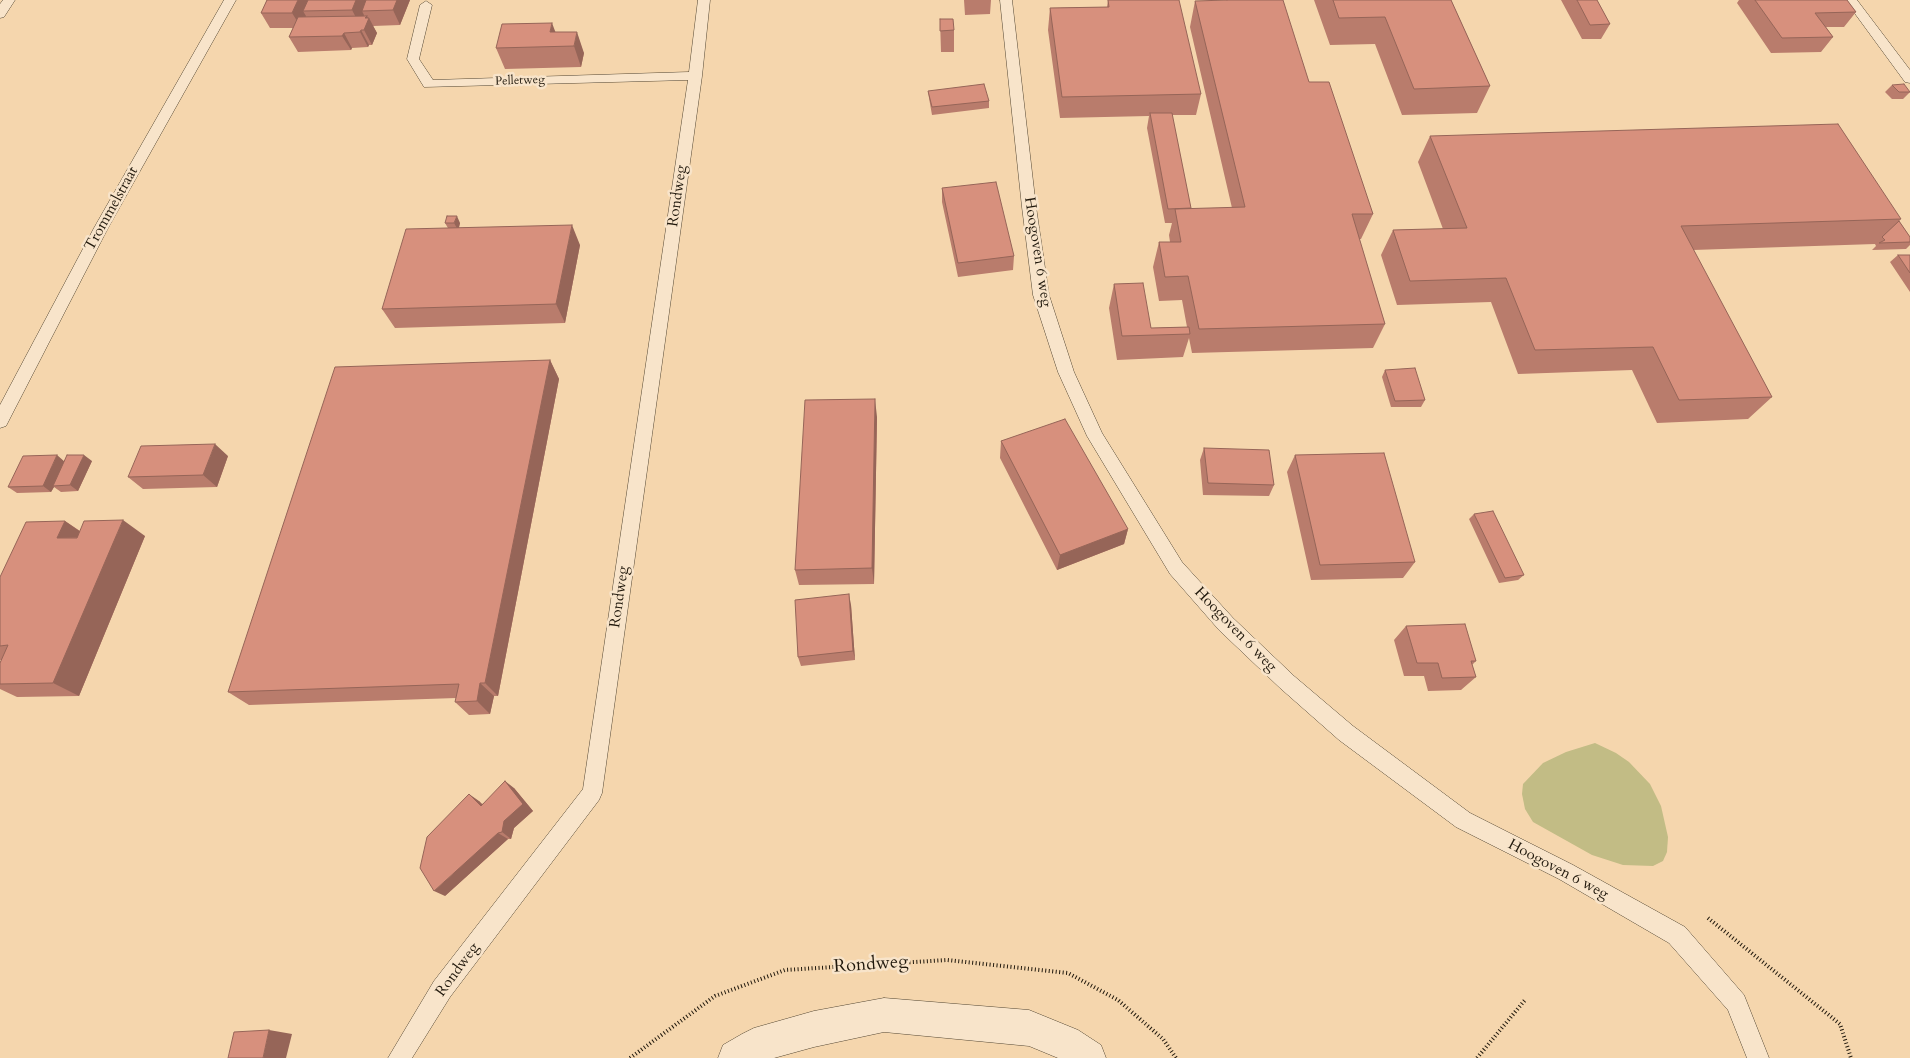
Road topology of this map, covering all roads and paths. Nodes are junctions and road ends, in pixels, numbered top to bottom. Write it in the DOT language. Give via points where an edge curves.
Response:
graph roads {
  1 [pos="9,0"];
  2 [pos="230,0"];
  3 [pos="704,0"];
  4 [pos="1006,0"];
  5 [pos="1851,0"];
  6 [pos="426,5"];
  7 [pos="0,14"];
  8 [pos="695,76"];
  9 [pos="1910,79"];
  10 [pos="0,421"];
  11 [pos="1706,916"];
  12 [pos="1525,1000"];
  13 [pos="399,1058"];
  14 [pos="630,1058"];
  15 [pos="736,1058"];
  16 [pos="1088,1058"];
  17 [pos="1176,1058"];
  18 [pos="1477,1058"];
  19 [pos="1758,1058"];
  20 [pos="1851,1058"];
  1 -- 7 [label="lane"];
  2 -- 10 [label="lane, Trommelstraat" via="101,228"];
  3 -- 8 [label="lane, Rondweg"];
  4 -- 19 [label="lane, Hoogoven 6 weg" via="1028,207 1041,295 1066,372 1095,436 1176,568 1226,624 1287,682 1346,732 1463,820 1566,872 1677,935 1736,1003"];
  5 -- 9 [label="lane"];
  6 -- 8 [label="lane, Pelletweg" via="413,59 428,84"];
  8 -- 13 [label="lane, Rondweg" via="592,793 442,989"];
  11 -- 20 [label="path" via="1840,1024"];
  12 -- 18 [label="path"];
  14 -- 17 [label="path, Rondweg" via="714,996 785,970 947,960 1068,973 1118,1000 1163,1039"];
  15 -- 16 [label="street" via="754,1046 814,1029 884,1015 1029,1028 1066,1042"];
}
